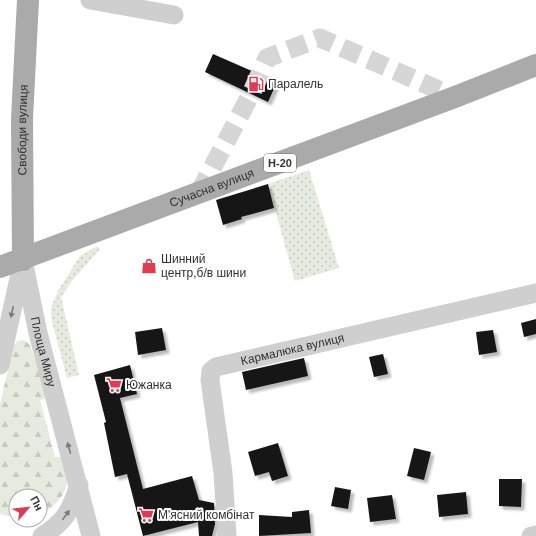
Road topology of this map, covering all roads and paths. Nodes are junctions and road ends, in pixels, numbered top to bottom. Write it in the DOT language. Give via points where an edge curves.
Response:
graph roads {
  1 [pos="28,0"];
  2 [pos="90,0"];
  3 [pos="174,15"];
  4 [pos="536,65"];
  5 [pos="22,260"];
  6 [pos="0,267"];
  7 [pos="536,292"];
  8 [pos="0,365"];
  9 [pos="79,485"];
  10 [pos="90,531"];
  11 [pos="536,535"];
  12 [pos="42,536"];
  13 [pos="227,536"];
  14 [pos="531,536"];
  1 -- 5 [label="main road, Свободи вулиця" via="22,119"];
  2 -- 3 [label="street"];
  4 -- 5 [label="main road, Сучасна вулиця / Н-20"];
  5 -- 6 [label="main road, Н-20"];
  5 -- 8 [label="street, Площа Миру, one-way"];
  9 -- 5 [label="street, Площа Миру, one-way" via="38,333"];
  7 -- 13 [label="street, Кармалюка вулиця" via="216,367 211,371 210,380 223,473"];
  9 -- 10 [label="street, Площа Миру"];
  12 -- 9 [label="street, one-way" via="57,527 70,512"];
  11 -- 14 [label="street"];
}
